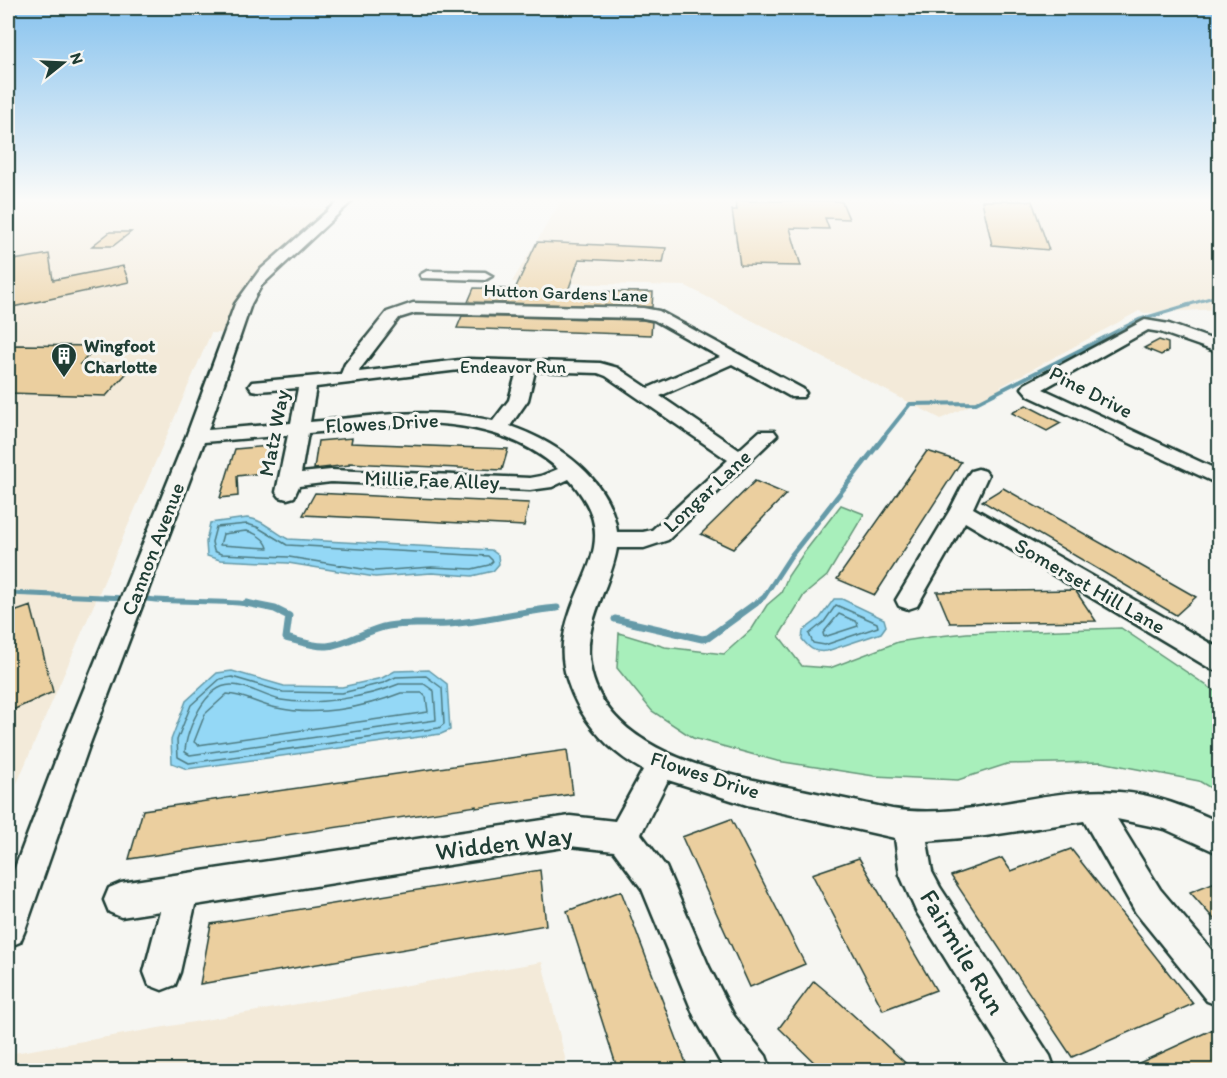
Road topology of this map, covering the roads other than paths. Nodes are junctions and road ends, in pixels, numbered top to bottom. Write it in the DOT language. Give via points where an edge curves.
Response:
graph roads {
  1 [pos="291,251"];
  2 [pos="427,274"];
  3 [pos="458,275"];
  4 [pos="485,276"];
  5 [pos="448,309"];
  6 [pos="1220,348"];
  7 [pos="733,357"];
  8 [pos="527,366"];
  9 [pos="349,378"];
  10 [pos="308,382"];
  11 [pos="258,386"];
  12 [pos="797,393"];
  13 [pos="647,395"];
  14 [pos="497,428"];
  15 [pos="299,429"];
  16 [pos="767,435"];
  17 [pos="196,437"];
  18 [pos="741,460"];
  19 [pos="571,471"];
  20 [pos="978,475"];
  21 [pos="1220,479"];
  22 [pos="289,486"];
  23 [pos="961,510"];
  24 [pos="606,540"];
  25 [pos="908,600"];
  26 [pos="1220,662"];
  27 [pos="662,765"];
  28 [pos="1093,807"];
  29 [pos="909,826"];
  30 [pos="623,837"];
  31 [pos="1220,839"];
  32 [pos="181,891"];
  33 [pos="121,900"];
  34 [pos="8,930"];
  35 [pos="162,972"];
  36 [pos="1220,988"];
  37 [pos="752,1071"];
  38 [pos="1036,1071"];
  1 -- 17 [label="street, Cannon Avenue" via="255,284 243,304"];
  2 -- 3 [label="street"];
  3 -- 4 [label="street"];
  3 -- 5 [label="street" via="458,289"];
  5 -- 7 [label="street, Hutton Gardens Lane" via="652,314"];
  5 -- 9 [label="street, Hutton Gardens Lane" via="413,308 393,315 351,368"];
  6 -- 21 [label="street, Pine Drive" via="1145,325 1031,388"];
  7 -- 12 [label="street, Hutton Gardens Lane"];
  7 -- 13 [label="street"];
  8 -- 9 [label="street, Endeavor Run" via="468,364"];
  8 -- 13 [label="street, Endeavor Run" via="600,368"];
  8 -- 14 [label="street" via="516,410"];
  9 -- 10 [label="street, Endeavor Run"];
  10 -- 11 [label="street, Endeavor Run"];
  10 -- 15 [label="street, Matz Way"];
  13 -- 18 [label="street, Endeavor Run"];
  14 -- 15 [label="street, Flowes Drive" via="441,418"];
  14 -- 19 [label="street, Flowes Drive" via="537,444"];
  15 -- 17 [label="street, Flowes Drive"];
  15 -- 22 [label="street, Matz Way"];
  16 -- 18 [label="street, Longar Lane"];
  17 -- 34 [label="street, Cannon Avenue"];
  18 -- 24 [label="street, Longar Lane" via="660,535 644,540"];
  19 -- 22 [label="street, Millie Fae Alley" via="530,484 330,476"];
  19 -- 24 [label="street, Flowes Drive" via="602,512"];
  20 -- 23 [label="street"];
  23 -- 25 [label="street"];
  23 -- 26 [label="street, Somerset Hill Lane"];
  24 -- 27 [label="street, Flowes Drive" via="603,564 576,636 575,662 581,687 615,734"];
  27 -- 29 [label="street, Flowes Drive" via="746,791"];
  27 -- 30 [label="street"];
  28 -- 29 [label="street, Flowes Drive" via="950,826"];
  28 -- 31 [label="street, Flowes Drive" via="1111,805 1157,813"];
  28 -- 36 [label="street" via="1148,901"];
  29 -- 38 [label="street, Fairmile Run" via="916,875 928,899"];
  30 -- 32 [label="street, Widden Way" via="570,831"];
  30 -- 37 [label="street" via="653,875 716,1021"];
  32 -- 33 [label="street, Widden Way"];
  32 -- 35 [label="street"];
}
